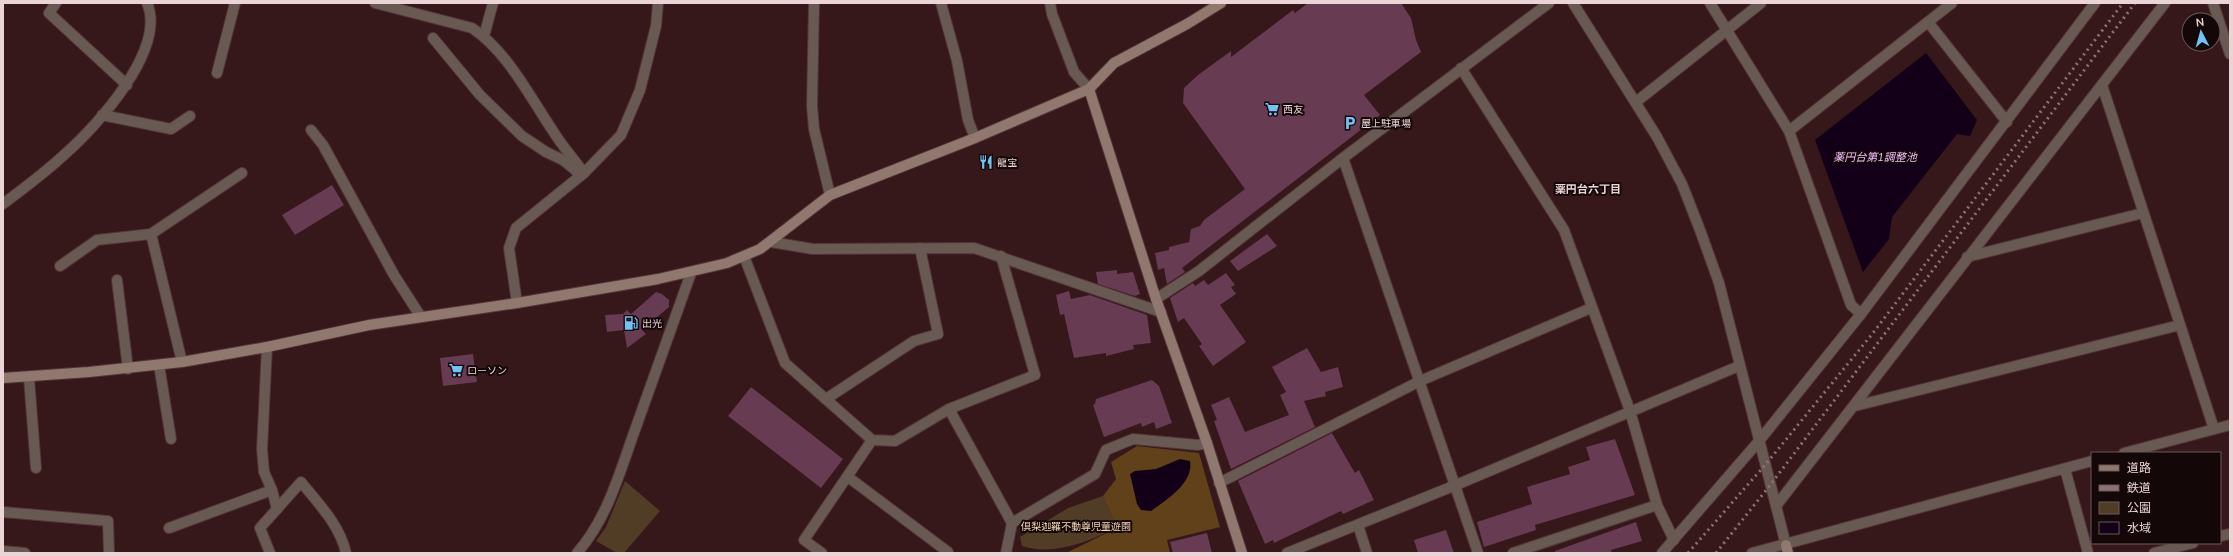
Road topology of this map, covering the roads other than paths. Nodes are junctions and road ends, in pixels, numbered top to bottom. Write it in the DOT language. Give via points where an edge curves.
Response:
graph roads {
  1 [pos="56,3"];
  2 [pos="147,3"];
  3 [pos="236,3"];
  4 [pos="376,3"];
  5 [pos="493,3"];
  6 [pos="658,3"];
  7 [pos="814,3"];
  8 [pos="941,3"];
  9 [pos="1050,3"];
  10 [pos="1221,3"];
  11 [pos="1549,3"];
  12 [pos="1574,3"];
  13 [pos="1710,3"];
  14 [pos="1761,3"];
  15 [pos="1952,3"];
  16 [pos="2095,3"];
  17 [pos="2164,3"];
  18 [pos="2212,3"];
  19 [pos="1928,22"];
  20 [pos="1728,29"];
  21 [pos="484,36"];
  22 [pos="433,38"];
  23 [pos="2230,54"];
  24 [pos="1461,68"];
  25 [pos="217,73"];
  26 [pos="127,85"];
  27 [pos="2102,85"];
  28 [pos="1088,89"];
  29 [pos="1636,102"];
  30 [pos="102,115"];
  31 [pos="190,116"];
  32 [pos="2007,122"];
  33 [pos="311,130"];
  34 [pos="1789,131"];
  35 [pos="975,138"];
  36 [pos="1343,158"];
  37 [pos="242,173"];
  38 [pos="582,174"];
  39 [pos="830,195"];
  40 [pos="3,204"];
  41 [pos="2143,213"];
  42 [pos="151,234"];
  43 [pos="771,242"];
  44 [pos="920,248"];
  45 [pos="744,256"];
  46 [pos="1001,256"];
  47 [pos="1967,257"];
  48 [pos="60,266"];
  49 [pos="691,273"];
  50 [pos="117,280"];
  51 [pos="1156,299"];
  52 [pos="517,303"];
  53 [pos="1592,308"];
  54 [pos="1161,312"];
  55 [pos="1861,314"];
  56 [pos="421,317"];
  57 [pos="2180,325"];
  58 [pos="267,347"];
  59 [pos="182,362"];
  60 [pos="159,365"];
  61 [pos="1739,366"];
  62 [pos="128,369"];
  63 [pos="3,378"];
  64 [pos="29,378"];
  65 [pos="1420,381"];
  66 [pos="826,399"];
  67 [pos="1855,406"];
  68 [pos="949,409"];
  69 [pos="1630,411"];
  70 [pos="2230,425"];
  71 [pos="2214,429"];
  72 [pos="171,439"];
  73 [pos="872,440"];
  74 [pos="1759,442"];
  75 [pos="1207,443"];
  76 [pos="2128,452"];
  77 [pos="2091,462"];
  78 [pos="36,468"];
  79 [pos="2065,469"];
  80 [pos="848,477"];
  81 [pos="1219,483"];
  82 [pos="1456,485"];
  83 [pos="272,490"];
  84 [pos="1657,504"];
  85 [pos="1776,506"];
  86 [pos="277,509"];
  87 [pos="3,512"];
  88 [pos="1012,523"];
  89 [pos="1358,524"];
  90 [pos="169,528"];
  91 [pos="1674,540"];
  92 [pos="2189,544"];
  93 [pos="1787,549"];
  94 [pos="3,551"];
  95 [pos="948,552"];
  96 [pos="25,553"];
  97 [pos="109,553"];
  98 [pos="270,553"];
  99 [pos="346,553"];
  100 [pos="577,553"];
  101 [pos="822,553"];
  102 [pos="1006,553"];
  103 [pos="1242,553"];
  104 [pos="1287,553"];
  105 [pos="1367,553"];
  106 [pos="1478,553"];
  107 [pos="1513,553"];
  108 [pos="1662,553"];
  109 [pos="1752,553"];
  110 [pos="2088,553"];
  111 [pos="2154,553"];
  1 -- 26 [label="street" via="49,13"];
  2 -- 26 [label="street" via="150,9 149,43"];
  3 -- 25 [label="street"];
  4 -- 21 [label="street" via="472,28"];
  5 -- 21 [label="street"];
  6 -- 38 [label="street" via="650,58 629,118 621,135"];
  7 -- 39 [label="street" via="812,106 814,129"];
  8 -- 35 [label="street" via="957,61 968,120"];
  9 -- 28 [label="street" via="1074,72"];
  10 -- 28 [label="street" via="1114,63"];
  11 -- 24 [label="street"];
  12 -- 29 [label="street"];
  13 -- 20 [label="street"];
  14 -- 20 [label="street"];
  15 -- 19 [label="street"];
  16 -- 32 [label="street"];
  17 -- 27 [label="street"];
  18 -- 23 [label="street"];
  19 -- 32 [label="street"];
  19 -- 34 [label="street"];
  20 -- 29 [label="street"];
  20 -- 34 [label="street"];
  21 -- 38 [label="street" via="500,52"];
  22 -- 38 [label="street" via="480,95 522,136"];
  24 -- 36 [label="street"];
  24 -- 53 [label="street" via="1564,230"];
  26 -- 30 [label="street"];
  27 -- 41 [label="street"];
  27 -- 47 [label="street"];
  28 -- 35 [label="street"];
  28 -- 51 [label="street"];
  29 -- 61 [label="street" via="1682,184 1700,230 1719,283"];
  30 -- 31 [label="street" via="171,129"];
  30 -- 40 [label="street" via="66,154"];
  32 -- 55 [label="street"];
  33 -- 56 [label="street" via="322,144 394,275"];
  34 -- 55 [label="street" via="1851,305"];
  35 -- 39 [label="street"];
  36 -- 51 [label="street" via="1199,271"];
  36 -- 65 [label="street"];
  37 -- 42 [label="street"];
  38 -- 52 [label="street" via="516,228 509,248"];
  39 -- 43 [label="street"];
  41 -- 47 [label="street"];
  41 -- 57 [label="street"];
  42 -- 48 [label="street" via="97,240"];
  42 -- 59 [label="street"];
  43 -- 44 [label="street" via="813,249"];
  43 -- 45 [label="street"];
  44 -- 46 [label="street" via="974,248"];
  44 -- 66 [label="street" via="938,334 914,341"];
  45 -- 49 [label="street"];
  45 -- 66 [label="street" via="786,363"];
  46 -- 54 [label="street"];
  46 -- 68 [label="street" via="1035,375"];
  47 -- 67 [label="street"];
  49 -- 52 [label="street"];
  49 -- 100 [label="street" via="619,476 592,536"];
  50 -- 62 [label="street"];
  51 -- 54 [label="street"];
  52 -- 56 [label="street"];
  53 -- 65 [label="street"];
  53 -- 69 [label="street"];
  54 -- 75 [label="street"];
  55 -- 74 [label="street"];
  56 -- 58 [label="street" via="369,325"];
  57 -- 67 [label="street"];
  57 -- 71 [label="street"];
  58 -- 59 [label="street"];
  58 -- 83 [label="street" via="262,449 264,472"];
  59 -- 60 [label="street"];
  60 -- 62 [label="street"];
  60 -- 72 [label="street"];
  61 -- 69 [label="street"];
  61 -- 74 [label="street"];
  62 -- 64 [label="street"];
  63 -- 64 [label="street"];
  64 -- 78 [label="street"];
  65 -- 81 [label="street"];
  65 -- 82 [label="street"];
  66 -- 73 [label="street"];
  67 -- 85 [label="street"];
  68 -- 73 [label="street" via="895,440"];
  68 -- 88 [label="street"];
  69 -- 82 [label="street"];
  69 -- 84 [label="street"];
  70 -- 71 [label="street"];
  71 -- 76 [label="street"];
  73 -- 80 [label="street"];
  74 -- 85 [label="street"];
  74 -- 91 [label="street"];
  75 -- 81 [label="street"];
  75 -- 88 [label="street" via="1198,445 1133,439 1106,450 1095,474"];
  77 -- 79 [label="street"];
  79 -- 93 [label="street"];
  79 -- 110 [label="street"];
  80 -- 95 [label="street"];
  80 -- 101 [label="street" via="804,540"];
  81 -- 103 [label="street"];
  82 -- 89 [label="street"];
  82 -- 106 [label="street"];
  83 -- 86 [label="street"];
  83 -- 90 [label="street"];
  84 -- 91 [label="street"];
  84 -- 107 [label="street"];
  85 -- 93 [label="street"];
  86 -- 98 [label="street" via="260,528"];
  86 -- 99 [label="street" via="301,482 325,511 344,542"];
  87 -- 97 [label="street" via="108,521"];
  88 -- 102 [label="street"];
  89 -- 104 [label="street"];
  89 -- 105 [label="street"];
  91 -- 108 [label="street"];
  92 -- 111 [label="street"];
  93 -- 109 [label="street"];
  94 -- 96 [label="street"];
}
